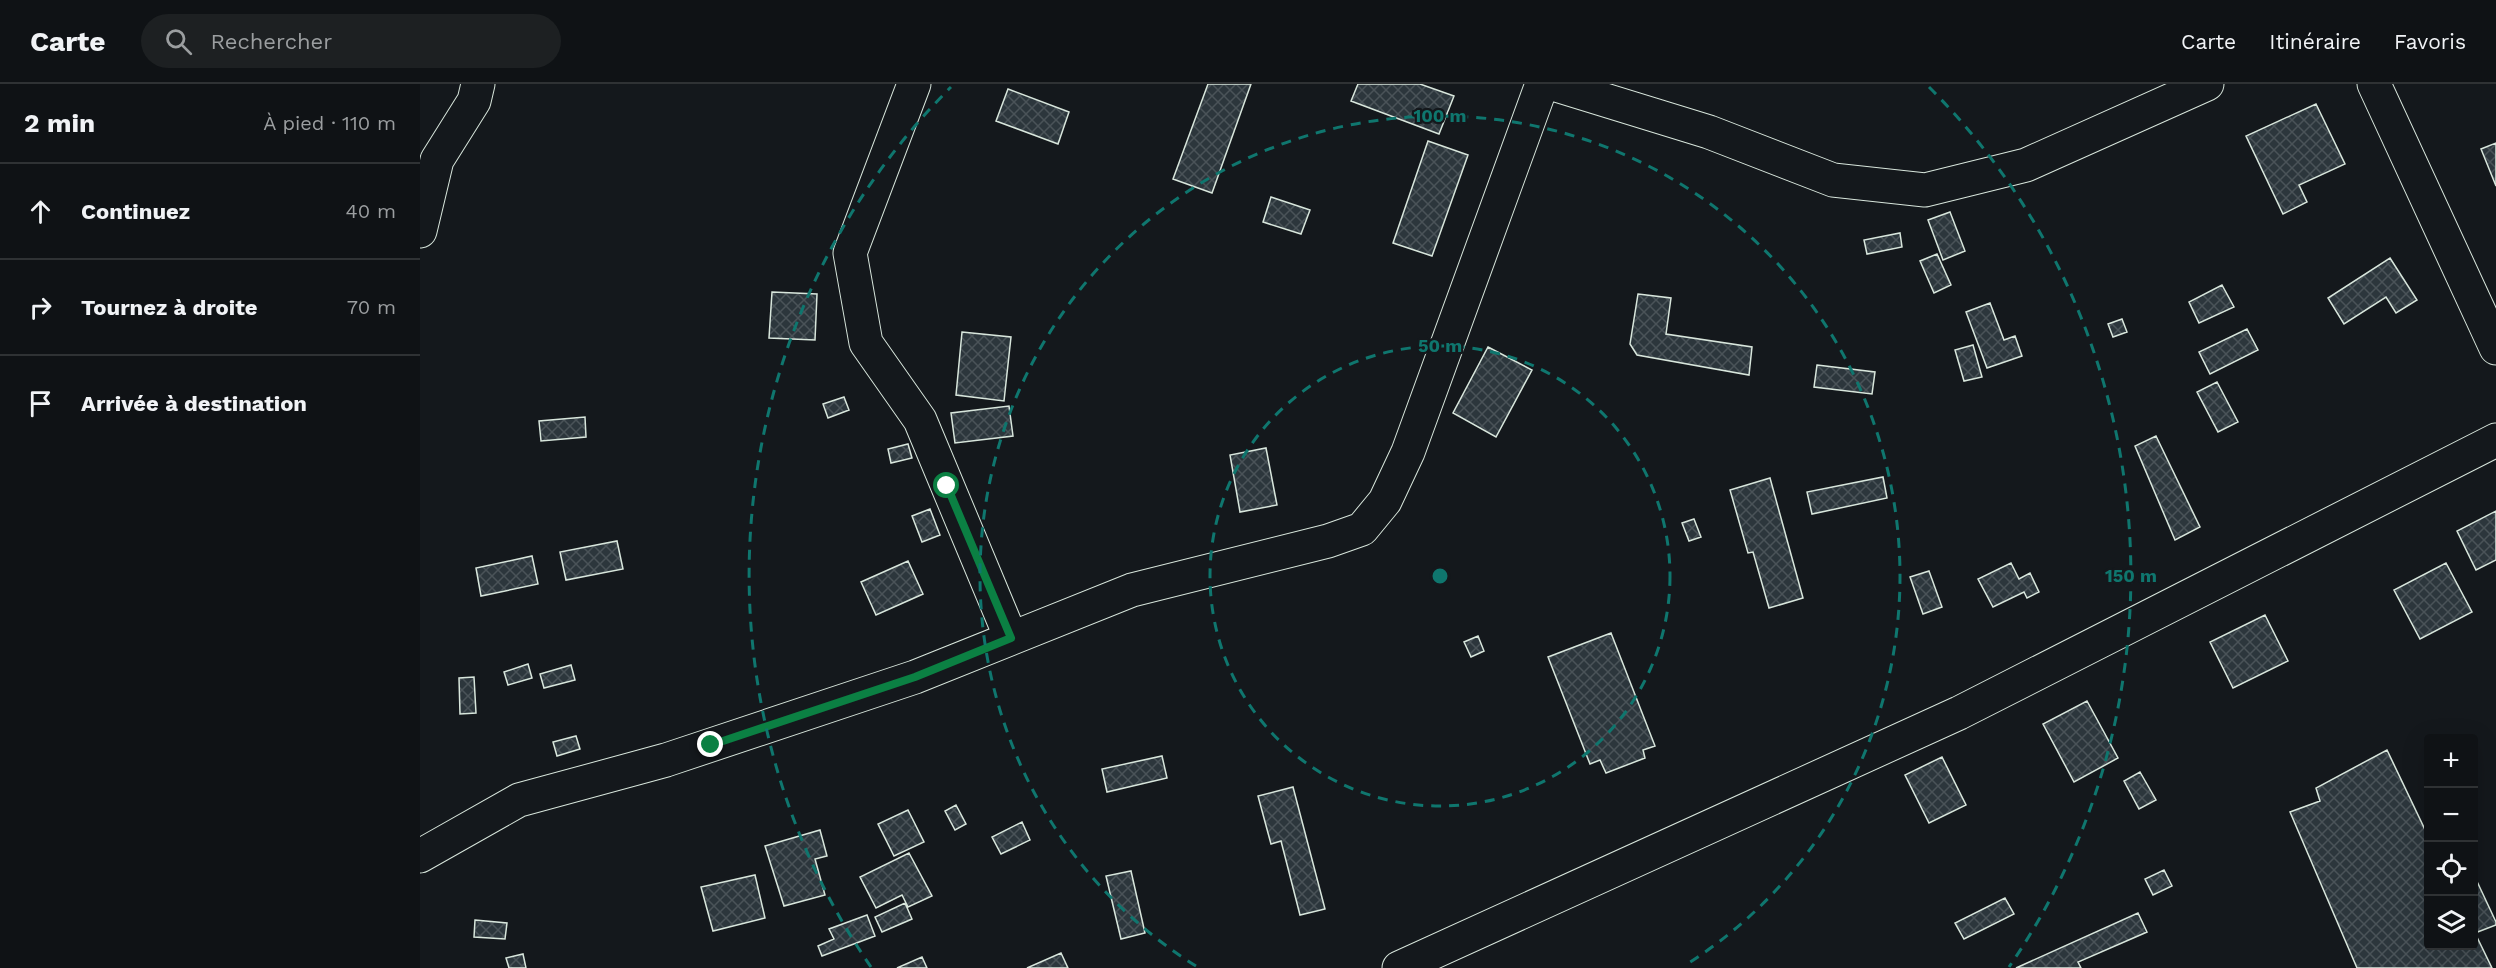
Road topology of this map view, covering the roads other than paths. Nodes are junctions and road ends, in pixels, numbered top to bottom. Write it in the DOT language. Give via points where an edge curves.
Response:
graph roads {
  1 [pos="478,84"];
  2 [pos="914,84"];
  3 [pos="1542,84"];
  4 [pos="1552,84"];
  5 [pos="2207,84"];
  6 [pos="2374,84"];
  7 [pos="420,231"];
  8 [pos="2496,348"];
  9 [pos="2496,440"];
  10 [pos="1011,638"];
  11 [pos="420,856"];
  12 [pos="1399,968"];
  1 -- 7 [label="street" via="474,100 437,160"];
  2 -- 10 [label="street" via="850,253 852,265 866,343 920,420"];
  3 -- 10 [label="street" via="1408,453 1385,501 1362,529 1132,590"];
  4 -- 5 [label="street" via="1709,132 1833,180 1924,190 2026,165"];
  6 -- 8 [label="street"];
  9 -- 12 [label="street" via="1959,713"];
  10 -- 11 [label="street" via="915,677 666,760 519,800"];
}
